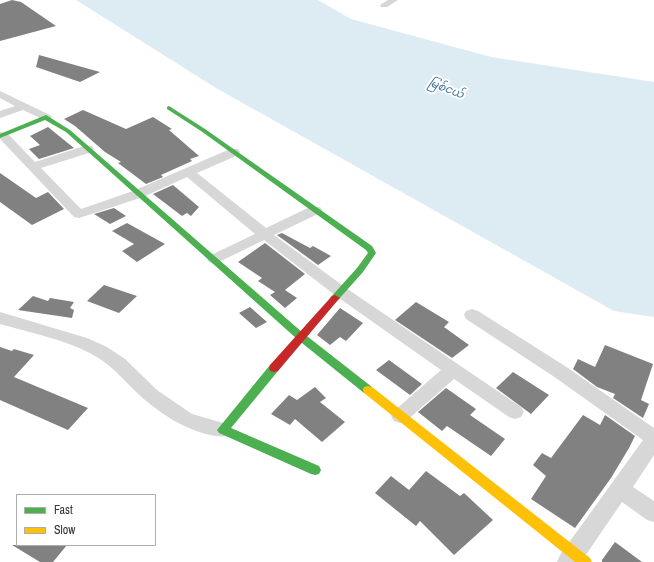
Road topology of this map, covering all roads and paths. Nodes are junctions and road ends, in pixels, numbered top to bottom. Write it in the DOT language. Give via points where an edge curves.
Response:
graph roads {
  1 [pos="394,0"];
  2 [pos="384,5"];
  3 [pos="0,94"];
  4 [pos="24,106"];
  5 [pos="168,108"];
  6 [pos="0,115"];
  7 [pos="46,117"];
  8 [pos="1,136"];
  9 [pos="88,149"];
  10 [pos="234,152"];
  11 [pos="34,166"];
  12 [pos="189,172"];
  13 [pos="138,194"];
  14 [pos="315,210"];
  15 [pos="264,234"];
  16 [pos="214,259"];
  17 [pos="341,292"];
  18 [pos="472,315"];
  19 [pos="0,318"];
  20 [pos="300,336"];
  21 [pos="453,369"];
  22 [pos="515,412"];
  23 [pos="400,416"];
  24 [pos="223,430"];
  25 [pos="654,439"];
  26 [pos="315,470"];
  27 [pos="620,489"];
  28 [pos="654,513"];
  29 [pos="576,559"];
  1 -- 2 [label="street"];
  3 -- 4 [label="street"];
  4 -- 6 [label="street"];
  4 -- 7 [label="street"];
  5 -- 10 [label="street"];
  7 -- 8 [label="street"];
  7 -- 9 [label="street" via="68,131"];
  8 -- 11 [label="street"];
  9 -- 11 [label="street"];
  9 -- 13 [label="street"];
  10 -- 12 [label="street"];
  10 -- 14 [label="street"];
  11 -- 13 [label="street" via="79,214"];
  12 -- 13 [label="street"];
  12 -- 15 [label="street"];
  13 -- 16 [label="street"];
  14 -- 15 [label="street"];
  14 -- 17 [label="street" via="369,248 372,253"];
  15 -- 16 [label="street"];
  15 -- 17 [label="street"];
  16 -- 20 [label="street"];
  17 -- 20 [label="street"];
  17 -- 21 [label="street"];
  18 -- 25 [label="street" via="559,371"];
  19 -- 24 [label="street" via="81,342 101,351 119,364 151,396 186,419"];
  20 -- 23 [label="street"];
  20 -- 24 [label="street"];
  21 -- 22 [label="street"];
  21 -- 23 [label="street"];
  23 -- 29 [label="street"];
  24 -- 26 [label="street"];
  25 -- 27 [label="street"];
  27 -- 28 [label="street"];
  27 -- 29 [label="street"];
}
